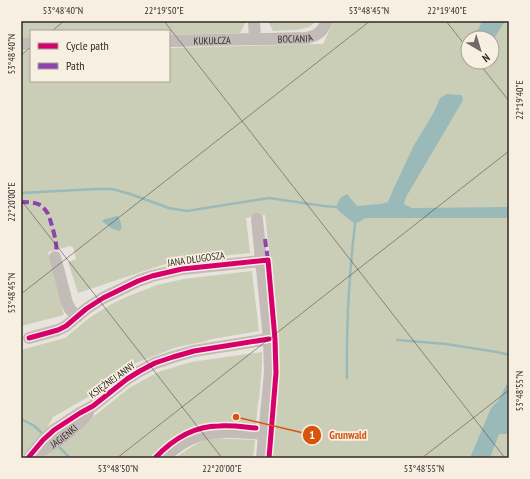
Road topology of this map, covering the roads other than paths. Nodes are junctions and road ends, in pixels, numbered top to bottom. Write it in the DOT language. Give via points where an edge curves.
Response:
graph roads {
  1 [pos="254,21"];
  2 [pos="327,21"];
  3 [pos="255,39"];
  4 [pos="170,41"];
  5 [pos="257,219"];
  6 [pos="55,257"];
  7 [pos="261,261"];
  8 [pos="77,317"];
  9 [pos="29,338"];
  10 [pos="269,339"];
  11 [pos="93,406"];
  12 [pos="264,434"];
  13 [pos="28,458"];
  14 [pos="164,458"];
  15 [pos="262,458"];
  1 -- 3 [label="street"];
  2 -- 3 [label="street, BOCIANIA" via="316,35 307,38"];
  3 -- 4 [label="street, KUKUŁCZA"];
  5 -- 7 [label="street"];
  6 -- 8 [label="street" via="67,303"];
  7 -- 8 [label="street, JANA DŁUGOSZA" via="182,269 152,276 103,298"];
  7 -- 10 [label="street"];
  8 -- 9 [label="street, JANA DŁUGOSZA" via="58,330"];
  10 -- 11 [label="street, KSIĘŻNEJ ANNY" via="194,351 155,363 127,379"];
  10 -- 12 [label="street" via="270,372"];
  11 -- 13 [label="street, JAGIENKI" via="74,428"];
  12 -- 14 [label="street" via="220,431 201,434 180,444"];
  12 -- 15 [label="street"];
}
